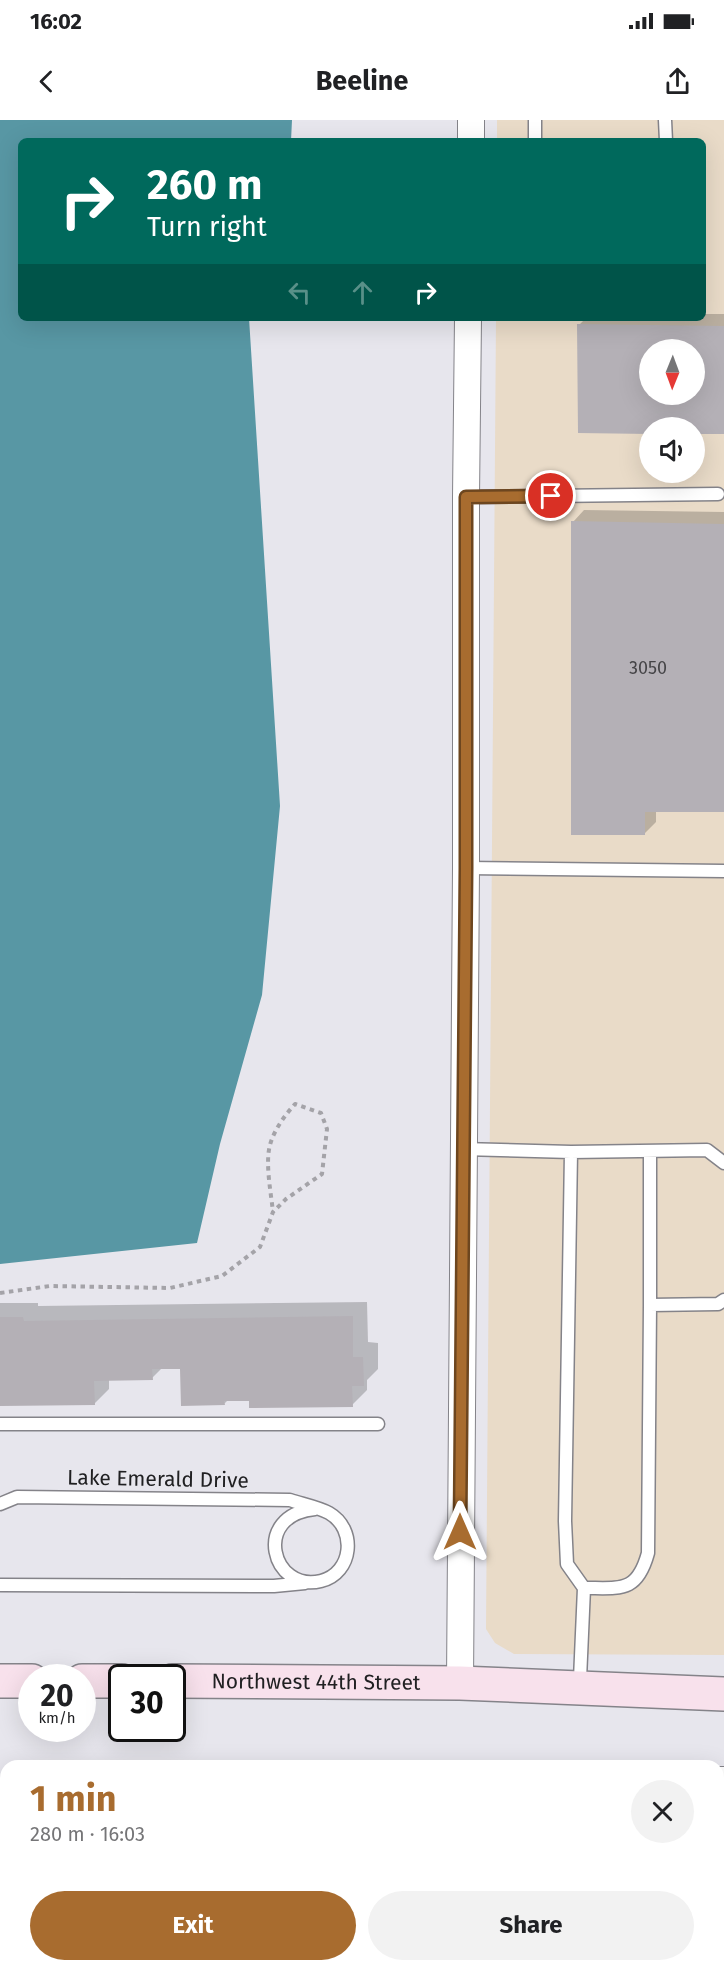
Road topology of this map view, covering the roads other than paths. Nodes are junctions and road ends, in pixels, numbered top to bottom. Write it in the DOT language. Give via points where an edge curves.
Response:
graph roads {
  1 [pos="471,120"];
  2 [pos="535,120"];
  3 [pos="665,120"];
  4 [pos="471,138"];
  5 [pos="535,138"];
  6 [pos="666,138"];
  7 [pos="468,321"];
  8 [pos="718,494"];
  9 [pos="466,497"];
  10 [pos="466,868"];
  11 [pos="724,871"];
  12 [pos="462,1149"];
  13 [pos="650,1151"];
  14 [pos="571,1152"];
  15 [pos="724,1163"];
  16 [pos="724,1300"];
  17 [pos="650,1305"];
  18 [pos="0,1424"];
  19 [pos="378,1424"];
  20 [pos="0,1504"];
  21 [pos="315,1509"];
  22 [pos="308,1582"];
  23 [pos="0,1585"];
  24 [pos="584,1588"];
  25 [pos="724,1675"];
  26 [pos="580,1679"];
  27 [pos="0,1681"];
  28 [pos="18,1681"];
  29 [pos="186,1681"];
  30 [pos="460,1683"];
  31 [pos="724,1694"];
  1 -- 4 [label="street"];
  2 -- 5 [label="lane"];
  3 -- 6 [label="lane"];
  7 -- 9 [label="street"];
  8 -- 9 [label="lane"];
  9 -- 10 [label="street"];
  10 -- 11 [label="lane"];
  10 -- 12 [label="street"];
  12 -- 14 [label="lane"];
  12 -- 30 [label="street"];
  13 -- 14 [label="lane"];
  13 -- 15 [label="lane" via="707,1150"];
  13 -- 17 [label="lane"];
  14 -- 24 [label="lane" via="565,1521 567,1564"];
  16 -- 17 [label="lane" via="718,1304"];
  17 -- 24 [label="lane" via="648,1552 644,1568 634,1582 626,1586"];
  18 -- 19 [label="lane"];
  20 -- 21 [label="lane, Lake Emerald Drive" via="17,1497 290,1500"];
  21 -- 22 [label="lane" via="300,1510 288,1517 275,1542 276,1556 283,1569"];
  21 -- 22 [label="lane, Lake Emerald Drive" via="340,1522 347,1534 348,1549 335,1574 322,1581"];
  22 -- 23 [label="lane, Lake Emerald Drive" via="274,1586"];
  24 -- 26 [label="lane"];
  25 -- 26 [label="street, Northwest 44th Street"];
  26 -- 30 [label="street, Northwest 44th Street"];
  27 -- 28 [label="street"];
  29 -- 30 [label="street, Northwest 44th Street"];
  30 -- 31 [label="street, Northwest 44th Street"];
}
